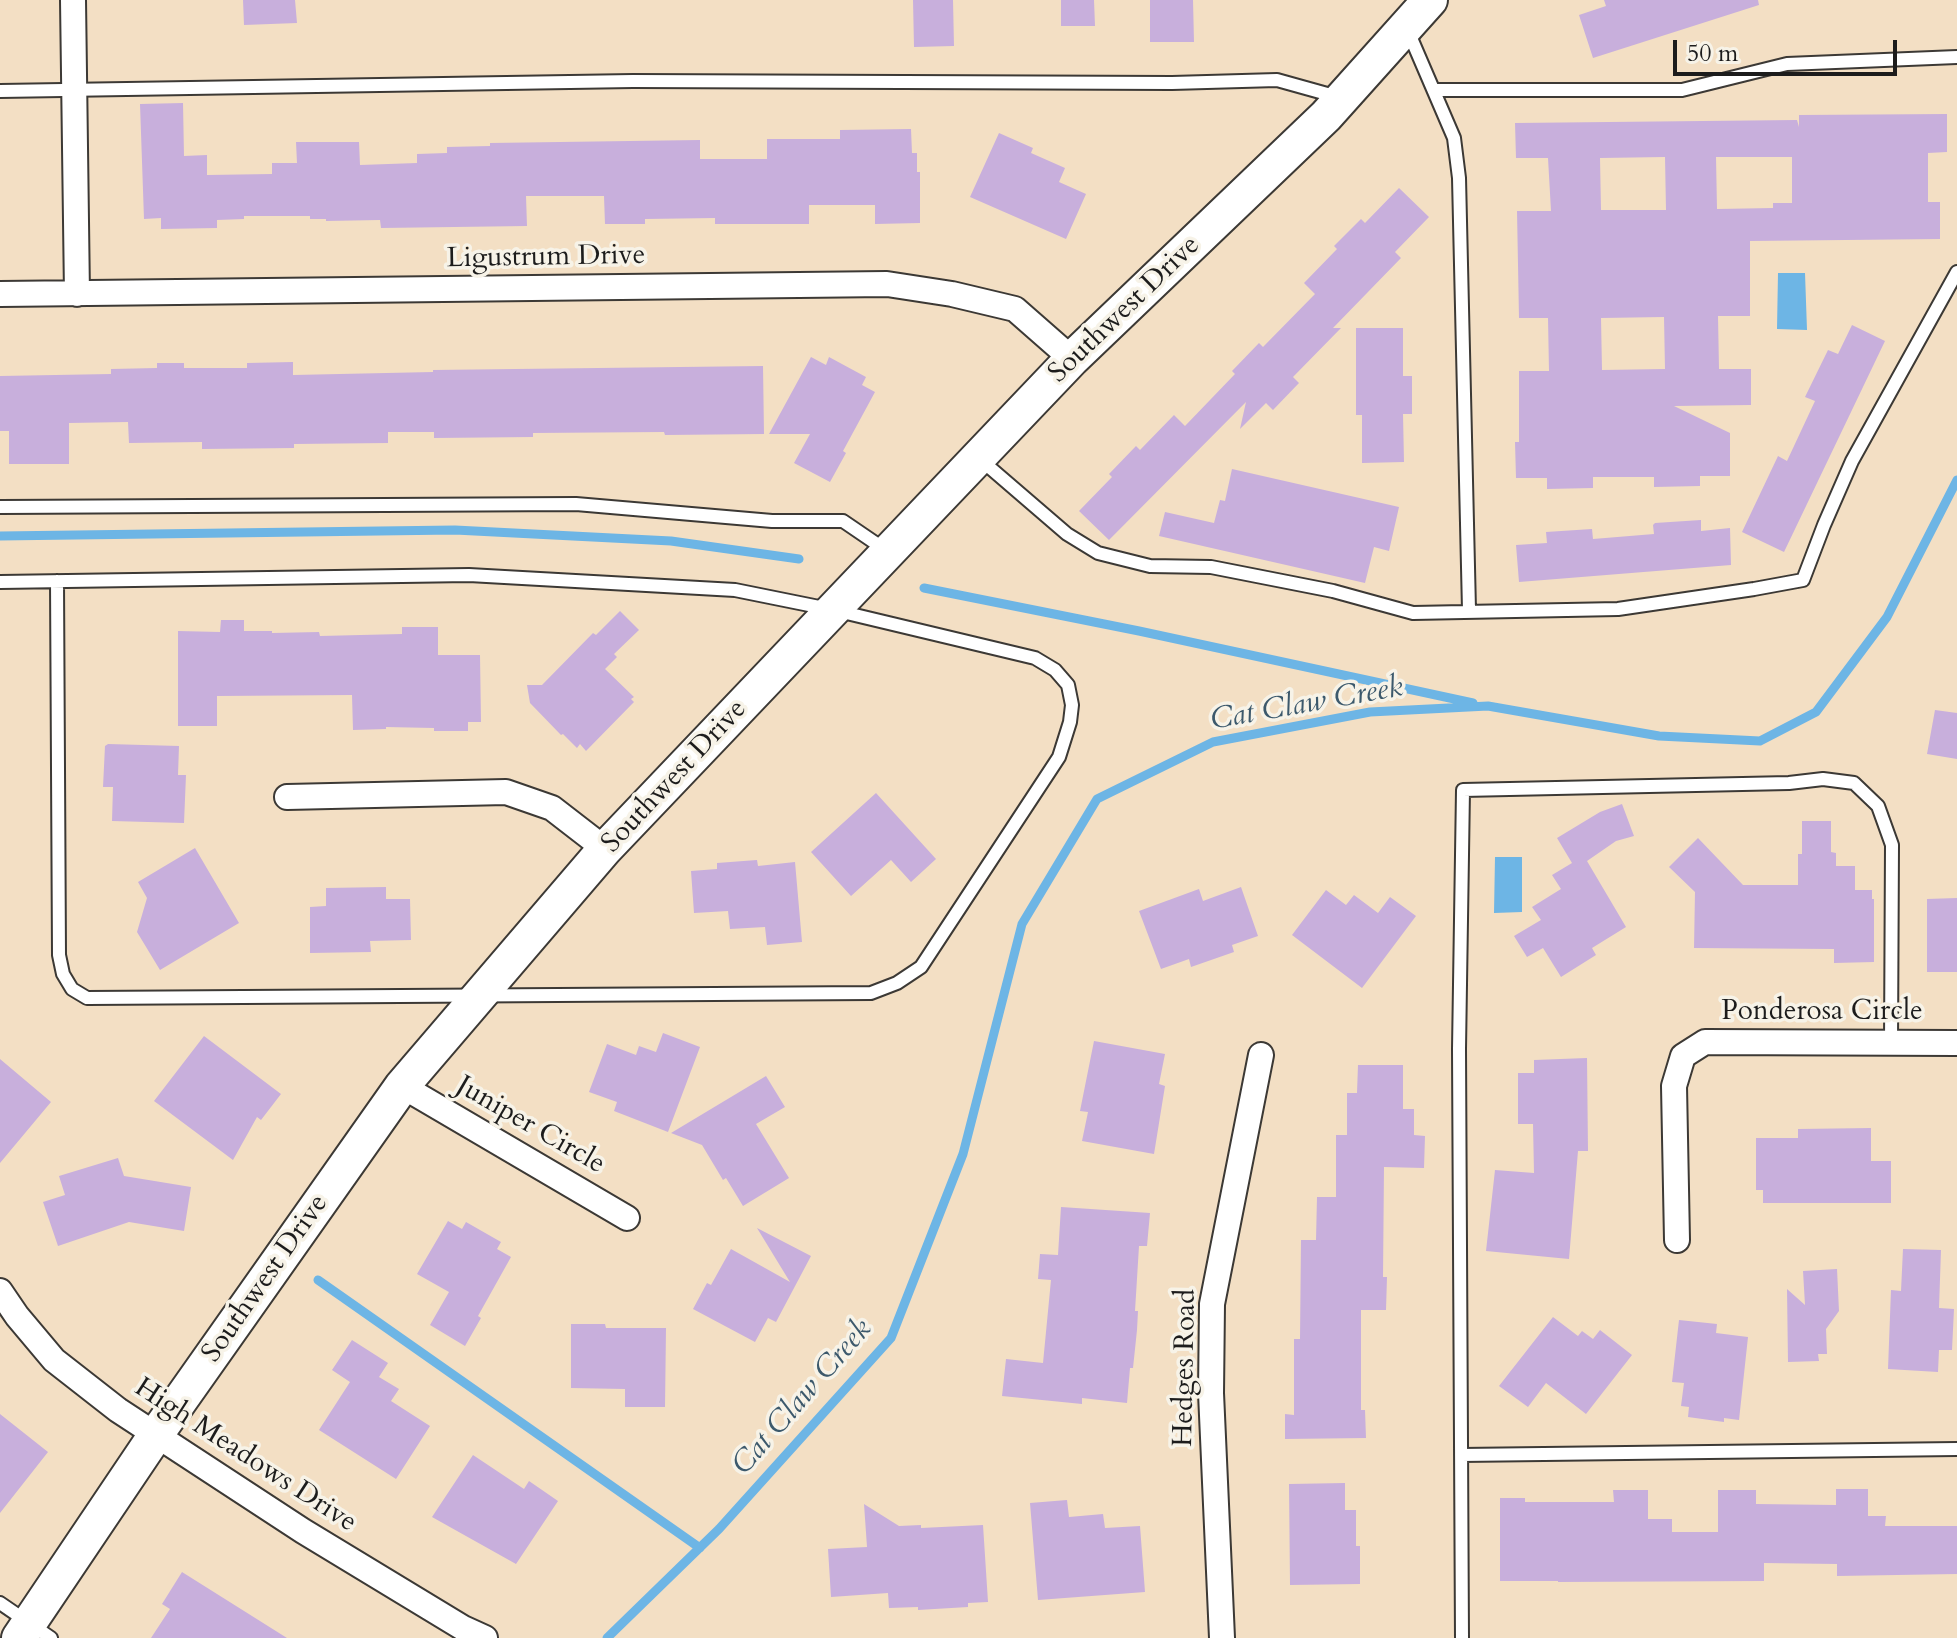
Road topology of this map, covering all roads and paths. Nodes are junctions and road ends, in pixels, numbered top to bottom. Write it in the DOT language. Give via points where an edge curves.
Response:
graph roads {
  1 [pos="73,0"];
  2 [pos="1430,0"];
  3 [pos="1406,27"];
  4 [pos="1957,57"];
  5 [pos="1435,90"];
  6 [pos="0,91"];
  7 [pos="74,91"];
  8 [pos="1342,98"];
  9 [pos="1957,272"];
  10 [pos="0,294"];
  11 [pos="77,294"];
  12 [pos="1072,359"];
  13 [pos="978,458"];
  14 [pos="0,507"];
  15 [pos="889,552"];
  16 [pos="57,581"];
  17 [pos="0,582"];
  18 [pos="834,610"];
  19 [pos="1469,610"];
  20 [pos="287,797"];
  21 [pos="605,849"];
  22 [pos="480,996"];
  23 [pos="1891,1043"];
  24 [pos="1957,1043"];
  25 [pos="1261,1055"];
  26 [pos="402,1086"];
  27 [pos="627,1218"];
  28 [pos="1677,1240"];
  29 [pos="0,1291"];
  30 [pos="155,1436"];
  31 [pos="1957,1449"];
  32 [pos="1461,1455"];
  33 [pos="0,1603"];
  34 [pos="33,1633"];
  35 [pos="485,1638"];
  36 [pos="1222,1638"];
  37 [pos="1462,1638"];
  1 -- 7 [label="street"];
  2 -- 3 [label="main road, Southwest Drive"];
  3 -- 5 [label="lane"];
  3 -- 8 [label="main road, Southwest Drive"];
  4 -- 5 [label="lane" via="1787,64 1682,90"];
  5 -- 19 [label="lane" via="1454,138 1459,178"];
  6 -- 7 [label="lane"];
  7 -- 8 [label="lane" via="633,81 1277,80"];
  7 -- 11 [label="street"];
  8 -- 12 [label="main road, Southwest Drive"];
  9 -- 19 [label="lane" via="1852,461 1803,580 1618,609"];
  10 -- 11 [label="street, Ligustrum Drive"];
  11 -- 12 [label="street, Ligustrum Drive" via="887,284 1015,309"];
  12 -- 13 [label="main road, Southwest Drive"];
  13 -- 15 [label="main road, Southwest Drive"];
  13 -- 19 [label="lane" via="1067,534 1098,553 1150,566 1211,567 1413,613"];
  14 -- 15 [label="lane" via="576,504 772,521 843,521"];
  15 -- 18 [label="main road, Southwest Drive"];
  16 -- 17 [label="lane"];
  16 -- 18 [label="lane" via="469,575 735,590"];
  16 -- 22 [label="lane" via="59,955 72,989 87,998"];
  18 -- 21 [label="main road, Southwest Drive"];
  18 -- 22 [label="lane" via="1035,658 1068,685 1070,722 1059,757 921,967 871,993"];
  20 -- 21 [label="street" via="506,792 552,808"];
  21 -- 22 [label="main road, Southwest Drive"];
  22 -- 26 [label="main road, Southwest Drive"];
  23 -- 24 [label="street, Ponderosa Circle"];
  23 -- 28 [label="street, Ponderosa Circle" via="1705,1042 1683,1056 1674,1086"];
  23 -- 32 [label="lane" via="1892,845 1878,806 1854,783 1823,779 1463,790"];
  25 -- 36 [label="street, Hedges Road" via="1212,1304"];
  26 -- 27 [label="street, Juniper Circle"];
  26 -- 30 [label="main road, Southwest Drive"];
  29 -- 30 [label="street, High Meadows Drive" via="54,1360"];
  30 -- 34 [label="main road, Southwest Drive"];
  30 -- 35 [label="street, High Meadows Drive"];
  31 -- 32 [label="lane"];
  32 -- 37 [label="lane"];
  33 -- 34 [label="lane"];
}
